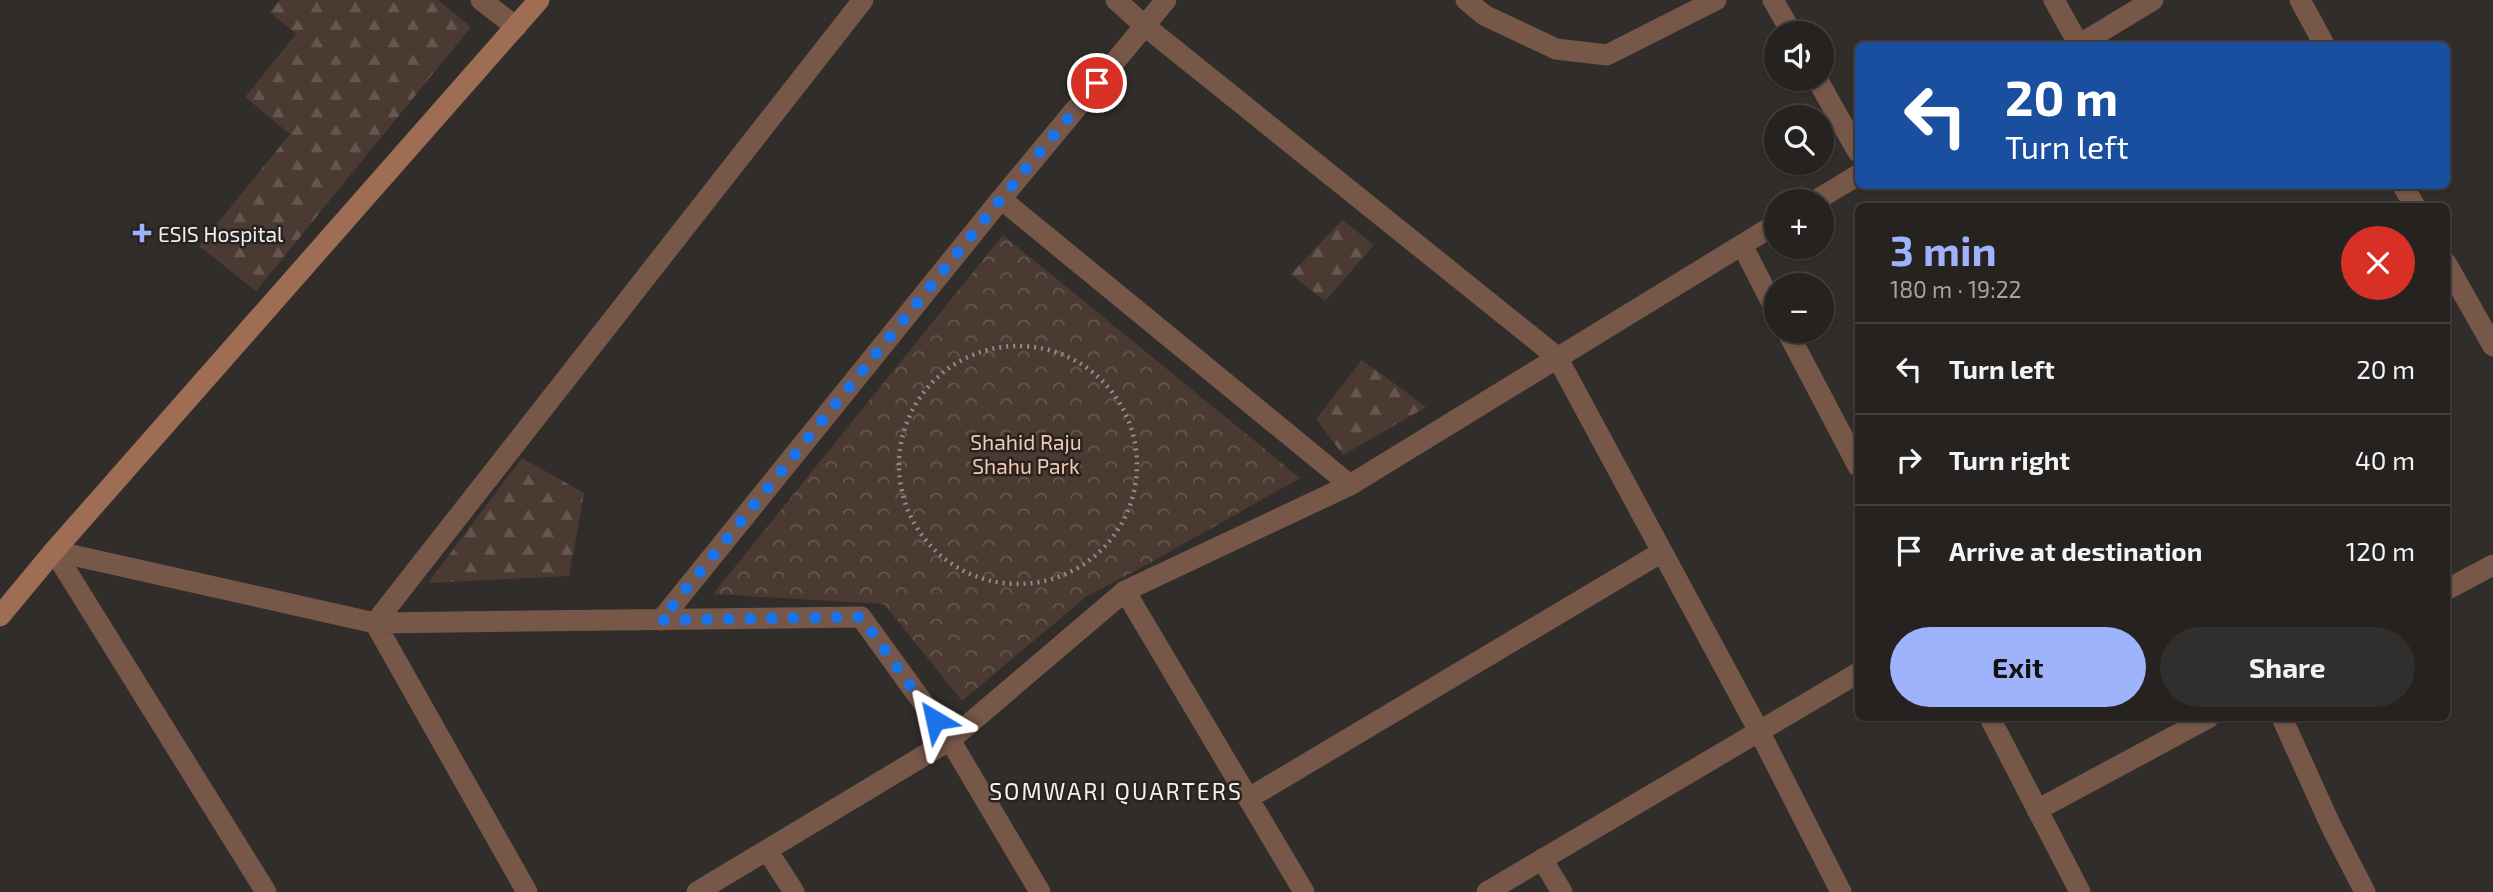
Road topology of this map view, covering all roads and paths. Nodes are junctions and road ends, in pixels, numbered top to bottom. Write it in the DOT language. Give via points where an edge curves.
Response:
graph roads {
  1 [pos="481,0"];
  2 [pos="539,0"];
  3 [pos="863,0"];
  4 [pos="1116,0"];
  5 [pos="1166,0"];
  6 [pos="1466,0"];
  7 [pos="1716,0"];
  8 [pos="1773,0"];
  9 [pos="2054,0"];
  10 [pos="2153,0"];
  11 [pos="2300,0"];
  12 [pos="1785,21"];
  13 [pos="1145,26"];
  14 [pos="516,27"];
  15 [pos="2076,42"];
  16 [pos="2083,42"];
  17 [pos="2323,42"];
  18 [pos="1824,91"];
  19 [pos="1855,147"];
  20 [pos="1855,177"];
  21 [pos="1834,190"];
  22 [pos="1001,199"];
  23 [pos="1764,231"];
  24 [pos="1742,245"];
  25 [pos="2450,270"];
  26 [pos="1764,288"];
  27 [pos="1793,343"];
  28 [pos="2493,346"];
  29 [pos="1557,357"];
  30 [pos="1855,460"];
  31 [pos="1350,485"];
  32 [pos="1115,536"];
  33 [pos="54,551"];
  34 [pos="1662,552"];
  35 [pos="2493,565"];
  36 [pos="2450,588"];
  37 [pos="1125,591"];
  38 [pos="0,616"];
  39 [pos="661,620"];
  40 [pos="375,623"];
  41 [pos="1855,675"];
  42 [pos="1992,721"];
  43 [pos="2202,721"];
  44 [pos="2284,721"];
  45 [pos="1760,733"];
  46 [pos="950,740"];
  47 [pos="1249,799"];
  48 [pos="2037,810"];
  49 [pos="767,850"];
  50 [pos="1542,859"];
  51 [pos="266,892"];
  52 [pos="527,892"];
  53 [pos="697,892"];
  54 [pos="794,892"];
  55 [pos="1040,892"];
  56 [pos="1304,892"];
  57 [pos="1487,892"];
  58 [pos="1562,892"];
  59 [pos="1841,892"];
  60 [pos="2080,892"];
  61 [pos="2365,892"];
  1 -- 14 [label="street"];
  2 -- 14 [label="street"];
  3 -- 40 [label="street"];
  4 -- 13 [label="street"];
  5 -- 13 [label="street"];
  6 -- 7 [label="street" via="1484,15 1556,49 1607,55"];
  8 -- 12 [label="street"];
  9 -- 15 [label="street"];
  10 -- 16 [label="street"];
  11 -- 17 [label="street"];
  13 -- 22 [label="street"];
  13 -- 29 [label="street"];
  14 -- 33 [label="street"];
  18 -- 19 [label="street"];
  20 -- 21 [label="street"];
  22 -- 31 [label="street"];
  22 -- 39 [label="street"];
  23 -- 24 [label="street"];
  24 -- 26 [label="street"];
  24 -- 29 [label="street"];
  25 -- 28 [label="street"];
  27 -- 30 [label="street"];
  29 -- 31 [label="street"];
  29 -- 34 [label="street"];
  31 -- 37 [label="street"];
  32 -- 32 [label="path" via="1134,498 1139,457 1122,404 1082,363 1027,345 986,349 962,359 923,392 899,445 901,494 918,532 934,552 973,577 1004,584 1053,580 1091,561"];
  33 -- 38 [label="street"];
  33 -- 40 [label="street"];
  33 -- 51 [label="street"];
  34 -- 45 [label="street"];
  34 -- 47 [label="street"];
  35 -- 36 [label="street"];
  37 -- 46 [label="street"];
  37 -- 47 [label="street"];
  39 -- 40 [label="street"];
  39 -- 46 [label="street" via="861,617"];
  40 -- 52 [label="street"];
  41 -- 45 [label="street"];
  42 -- 48 [label="street"];
  43 -- 48 [label="street"];
  44 -- 61 [label="street"];
  45 -- 50 [label="street"];
  45 -- 59 [label="street"];
  46 -- 49 [label="street"];
  46 -- 55 [label="street"];
  47 -- 56 [label="street"];
  48 -- 60 [label="street"];
  49 -- 53 [label="street"];
  49 -- 54 [label="street"];
  50 -- 57 [label="street"];
  50 -- 58 [label="street"];
}
